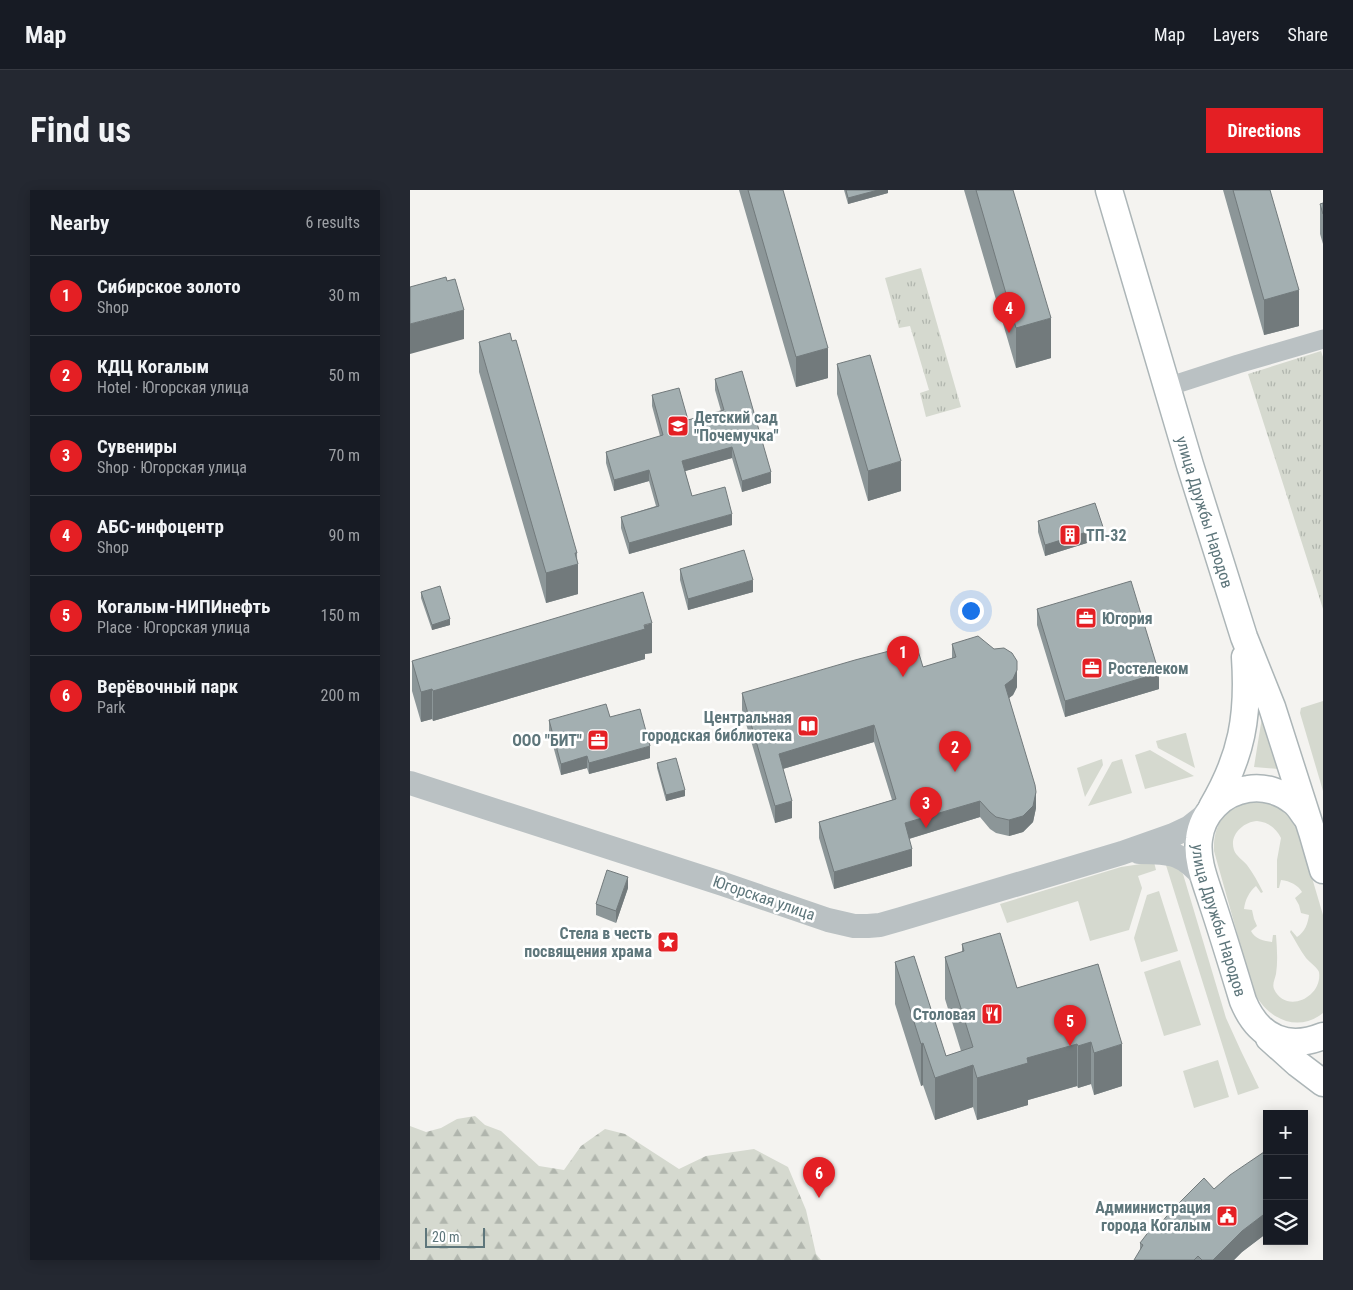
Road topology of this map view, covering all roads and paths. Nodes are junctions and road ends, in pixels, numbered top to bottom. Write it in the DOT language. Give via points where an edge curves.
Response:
graph roads {
  1 [pos="1109,190"];
  2 [pos="1323,339"];
  3 [pos="1167,387"];
  4 [pos="1244,637"];
  5 [pos="410,783"];
  6 [pos="1209,812"];
  7 [pos="1312,832"];
  8 [pos="1122,853"];
  9 [pos="1323,870"];
  10 [pos="1205,879"];
  11 [pos="1258,1026"];
  12 [pos="1323,1036"];
  13 [pos="1323,1083"];
  1 -- 3 [label="main road, улица Дружбы Народов"];
  2 -- 3 [label="street"];
  3 -- 4 [label="main road, улица Дружбы Народов"];
  4 -- 6 [label="main road" via="1247,696 1241,738 1229,774"];
  4 -- 7 [label="main road, улица Дружбы Народов" via="1272,707"];
  5 -- 8 [label="street, Югорская улица" via="854,926 901,919"];
  6 -- 7 [label="main road, улица Дружбы Народов" via="1225,796 1239,790 1269,789 1296,803"];
  6 -- 8 [label="street" via="1190,827"];
  6 -- 10 [label="main road, улица Дружбы Народов" via="1198,841"];
  7 -- 9 [label="main road, улица Дружбы Народов"];
  8 -- 10 [label="street" via="1170,853 1194,866"];
  10 -- 11 [label="main road, улица Дружбы Народов" via="1248,1015"];
  11 -- 12 [label="main road, улица Дружбы Народов" via="1283,1041 1298,1043"];
  11 -- 13 [label="main road" via="1282,1051"];
}
